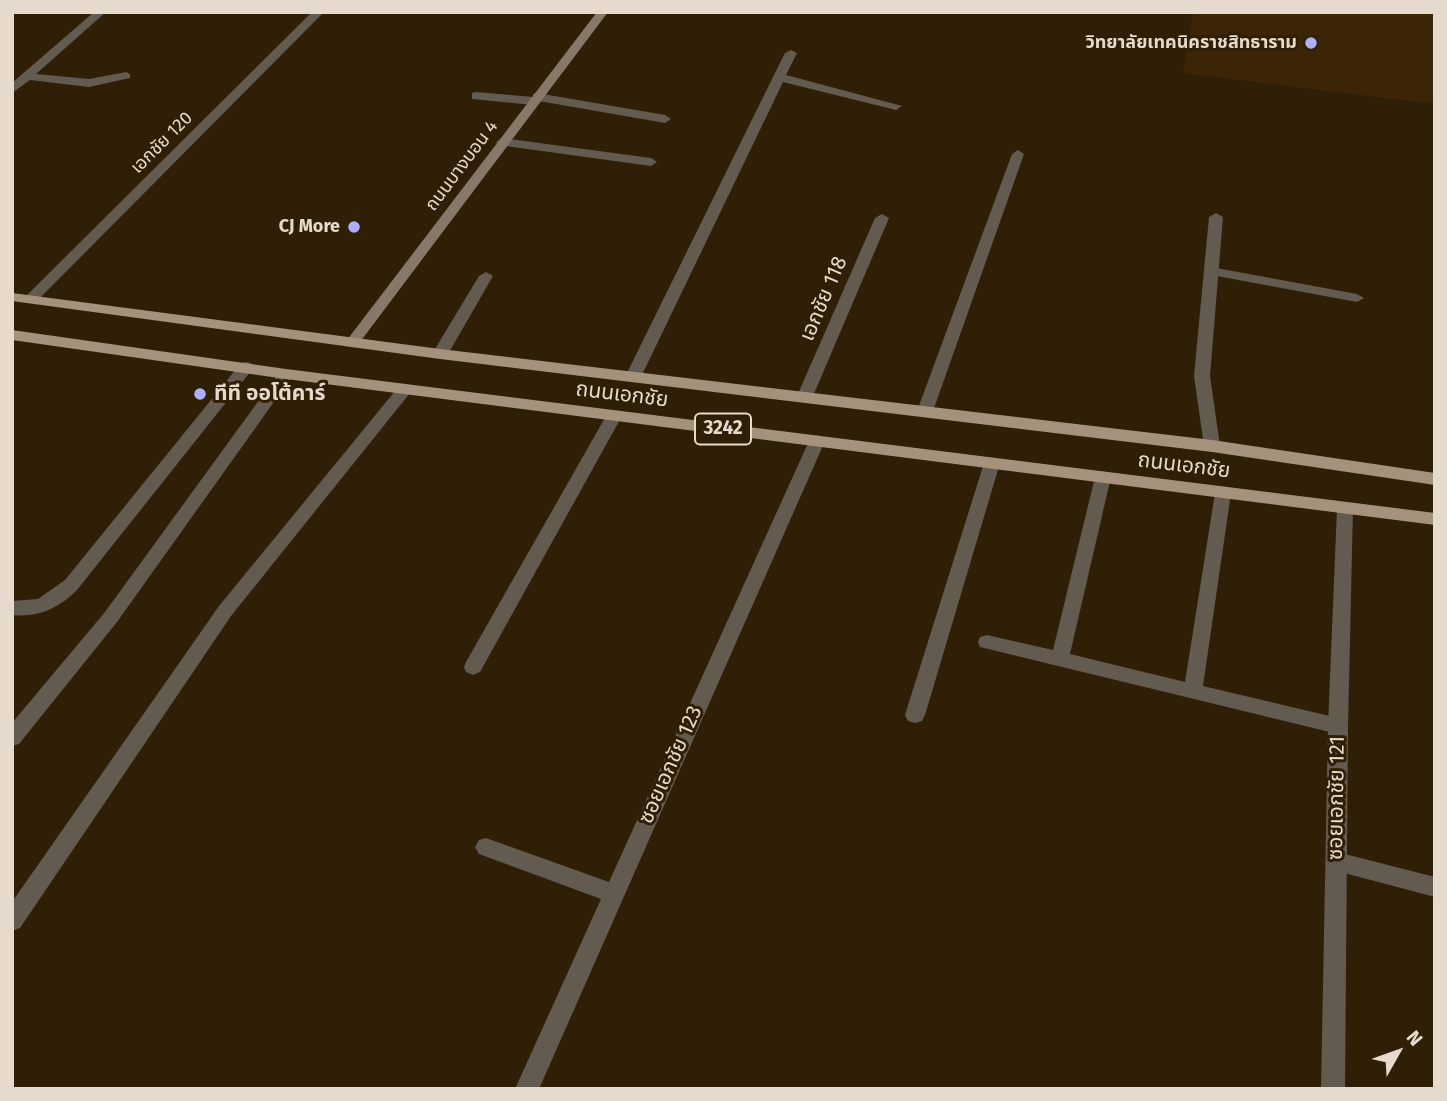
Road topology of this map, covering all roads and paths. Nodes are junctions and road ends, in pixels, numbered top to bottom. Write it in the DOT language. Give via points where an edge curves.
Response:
graph roads {
  1 [pos="101,12"];
  2 [pos="319,12"];
  3 [pos="603,12"];
  4 [pos="791,53"];
  5 [pos="27,76"];
  6 [pos="126,76"];
  7 [pos="779,77"];
  8 [pos="12,89"];
  9 [pos="476,96"];
  10 [pos="535,99"];
  11 [pos="895,106"];
  12 [pos="665,119"];
  13 [pos="502,142"];
  14 [pos="1018,154"];
  15 [pos="651,162"];
  16 [pos="882,218"];
  17 [pos="1216,218"];
  18 [pos="1211,271"];
  19 [pos="486,276"];
  20 [pos="12,297"];
  21 [pos="1357,298"];
  22 [pos="30,300"];
  23 [pos="12,335"];
  24 [pos="352,342"];
  25 [pos="440,354"];
  26 [pos="246,367"];
  27 [pos="286,374"];
  28 [pos="633,377"];
  29 [pos="405,389"];
  30 [pos="805,397"];
  31 [pos="925,411"];
  32 [pos="614,415"];
  33 [pos="817,441"];
  34 [pos="1212,446"];
  35 [pos="992,463"];
  36 [pos="1103,477"];
  37 [pos="1435,479"];
  38 [pos="1223,493"];
  39 [pos="1345,508"];
  40 [pos="1435,519"];
  41 [pos="12,608"];
  42 [pos="986,642"];
  43 [pos="1060,659"];
  44 [pos="473,667"];
  45 [pos="1193,691"];
  46 [pos="915,715"];
  47 [pos="1338,726"];
  48 [pos="12,738"];
  49 [pos="486,847"];
  50 [pos="1337,862"];
  51 [pos="1435,887"];
  52 [pos="614,894"];
  53 [pos="12,921"];
  54 [pos="533,1087"];
  55 [pos="1333,1089"];
  1 -- 5 [label="street"];
  2 -- 22 [label="street, เอกชัย 120"];
  3 -- 10 [label="street, ถนนบางบอน 4"];
  4 -- 7 [label="street"];
  5 -- 6 [label="street" via="91,85"];
  5 -- 8 [label="street"];
  7 -- 11 [label="street"];
  7 -- 28 [label="street"];
  9 -- 10 [label="street"];
  10 -- 12 [label="street"];
  10 -- 13 [label="street, ถนนบางบอน 4"];
  13 -- 15 [label="street"];
  13 -- 24 [label="street, ถนนบางบอน 4"];
  14 -- 31 [label="street"];
  16 -- 30 [label="street, เอกชัย 118"];
  17 -- 18 [label="street"];
  18 -- 21 [label="street"];
  18 -- 34 [label="street" via="1202,376"];
  19 -- 25 [label="street"];
  20 -- 22 [label="main road, ถนนเอกชัย / 3242"];
  22 -- 24 [label="main road, ถนนเอกชัย / 3242"];
  23 -- 26 [label="main road, ถนนเอกชัย / 3242"];
  24 -- 25 [label="main road, ถนนเอกชัย / 3242"];
  25 -- 28 [label="main road, ถนนเอกชัย / 3242"];
  26 -- 27 [label="main road, ถนนเอกชัย / 3242"];
  26 -- 41 [label="street" via="71,585 43,606"];
  27 -- 29 [label="main road, ถนนเอกชัย / 3242"];
  27 -- 48 [label="street" via="111,617"];
  28 -- 30 [label="main road, ถนนเอกชัย / 3242"];
  29 -- 32 [label="main road, ถนนเอกชัย / 3242"];
  29 -- 53 [label="street" via="225,611"];
  30 -- 31 [label="main road, ถนนเอกชัย / 3242"];
  31 -- 34 [label="main road, ถนนเอกชัย / 3242"];
  32 -- 33 [label="main road, ถนนเอกชัย / 3242"];
  32 -- 44 [label="street"];
  33 -- 35 [label="main road, ถนนเอกชัย / 3242"];
  33 -- 52 [label="street, ซอยเอกชัย 123"];
  34 -- 37 [label="main road, ถนนเอกชัย / 3242"];
  35 -- 36 [label="main road, ถนนเอกชัย / 3242"];
  35 -- 46 [label="street"];
  36 -- 38 [label="main road, ถนนเอกชัย / 3242"];
  36 -- 43 [label="street"];
  38 -- 39 [label="main road, ถนนเอกชัย / 3242"];
  38 -- 45 [label="street"];
  39 -- 40 [label="main road, ถนนเอกชัย / 3242"];
  39 -- 47 [label="street, ซอยเอกชัย 121"];
  42 -- 43 [label="street"];
  43 -- 45 [label="street"];
  45 -- 47 [label="street"];
  47 -- 50 [label="street, ซอยเอกชัย 121"];
  49 -- 52 [label="street"];
  50 -- 51 [label="street"];
  50 -- 55 [label="street, ซอยเอกชัย 121"];
  52 -- 54 [label="street, ซอยเอกชัย 123"];
}
